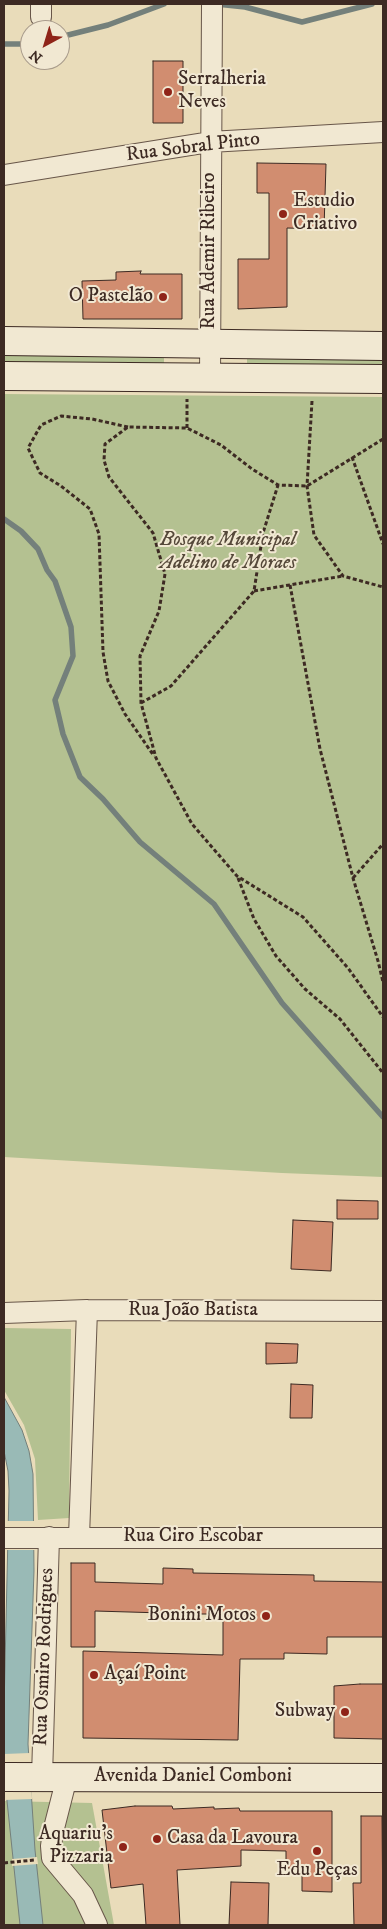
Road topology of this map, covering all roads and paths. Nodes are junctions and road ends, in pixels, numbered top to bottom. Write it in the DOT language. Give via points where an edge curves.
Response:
graph roads {
  1 [pos="212,10"];
  2 [pos="383,132"];
  3 [pos="210,142"];
  4 [pos="4,175"];
  5 [pos="4,342"];
  6 [pos="210,344"];
  7 [pos="383,346"];
  8 [pos="4,376"];
  9 [pos="210,378"];
  10 [pos="312,378"];
  11 [pos="383,379"];
  12 [pos="128,427"];
  13 [pos="383,438"];
  14 [pos="352,457"];
  15 [pos="278,485"];
  16 [pos="307,486"];
  17 [pos="383,544"];
  18 [pos="343,576"];
  19 [pos="290,585"];
  20 [pos="383,587"];
  21 [pos="254,591"];
  22 [pos="141,703"];
  23 [pos="156,758"];
  24 [pos="383,844"];
  25 [pos="237,876"];
  26 [pos="353,878"];
  27 [pos="378,961"];
  28 [pos="383,962"];
  29 [pos="383,982"];
  30 [pos="383,1017"];
  31 [pos="383,1073"];
  32 [pos="87,1310"];
  33 [pos="383,1311"];
  34 [pos="4,1313"];
  35 [pos="42,1537"];
  36 [pos="79,1537"];
  37 [pos="4,1538"];
  38 [pos="383,1538"];
  39 [pos="4,1777"];
  40 [pos="47,1777"];
  41 [pos="383,1778"];
  42 [pos="37,1860"];
  43 [pos="4,1863"];
  44 [pos="97,1925"];
  1 -- 3 [label="street, Rua Ademir Ribeiro"];
  2 -- 3 [label="street, Rua Sobral Pinto"];
  3 -- 4 [label="street, Rua Sobral Pinto"];
  3 -- 6 [label="street, Rua Ademir Ribeiro"];
  5 -- 6 [label="street"];
  6 -- 7 [label="street"];
  6 -- 9 [label="street, Rua Ademir Ribeiro"];
  8 -- 9 [label="street"];
  9 -- 10 [label="street"];
  10 -- 11 [label="street"];
  10 -- 16 [label="path"];
  12 -- 15 [label="path" via="187,428 221,445"];
  12 -- 22 [label="path" via="105,444 104,460 109,477 152,533 165,574 159,611 140,656"];
  12 -- 23 [label="path" via="60,416 41,425 28,448 40,473 90,509 99,534 103,652 108,681 125,714"];
  13 -- 14 [label="path"];
  14 -- 16 [label="path"];
  14 -- 17 [label="path"];
  15 -- 16 [label="path"];
  15 -- 21 [label="path" via="263,532"];
  16 -- 18 [label="path" via="314,535"];
  18 -- 19 [label="path"];
  18 -- 20 [label="path"];
  19 -- 21 [label="path"];
  19 -- 26 [label="path" via="320,749"];
  21 -- 22 [label="path" via="171,686"];
  22 -- 23 [label="path"];
  23 -- 25 [label="path" via="192,824"];
  24 -- 26 [label="path"];
  25 -- 30 [label="path" via="303,917 348,968"];
  25 -- 31 [label="path" via="254,919 276,956 305,990 340,1019"];
  26 -- 27 [label="path"];
  27 -- 28 [label="path"];
  27 -- 29 [label="path"];
  32 -- 33 [label="street, Rua João Batista"];
  32 -- 34 [label="street, Rua João Batista"];
  32 -- 36 [label="street"];
  35 -- 36 [label="street, Rua Ciro Escobar"];
  35 -- 37 [label="street, Rua Ciro Escobar"];
  35 -- 40 [label="street, Rua Osmiro Rodrigues"];
  36 -- 38 [label="street, Rua Ciro Escobar"];
  39 -- 40 [label="street, Avenida Daniel Comboni"];
  40 -- 41 [label="street, Avenida Daniel Comboni"];
  40 -- 44 [label="street, Rua Osmiro Rodrigues" via="53,1832 52,1858 83,1895"];
  42 -- 43 [label="path"];
}
